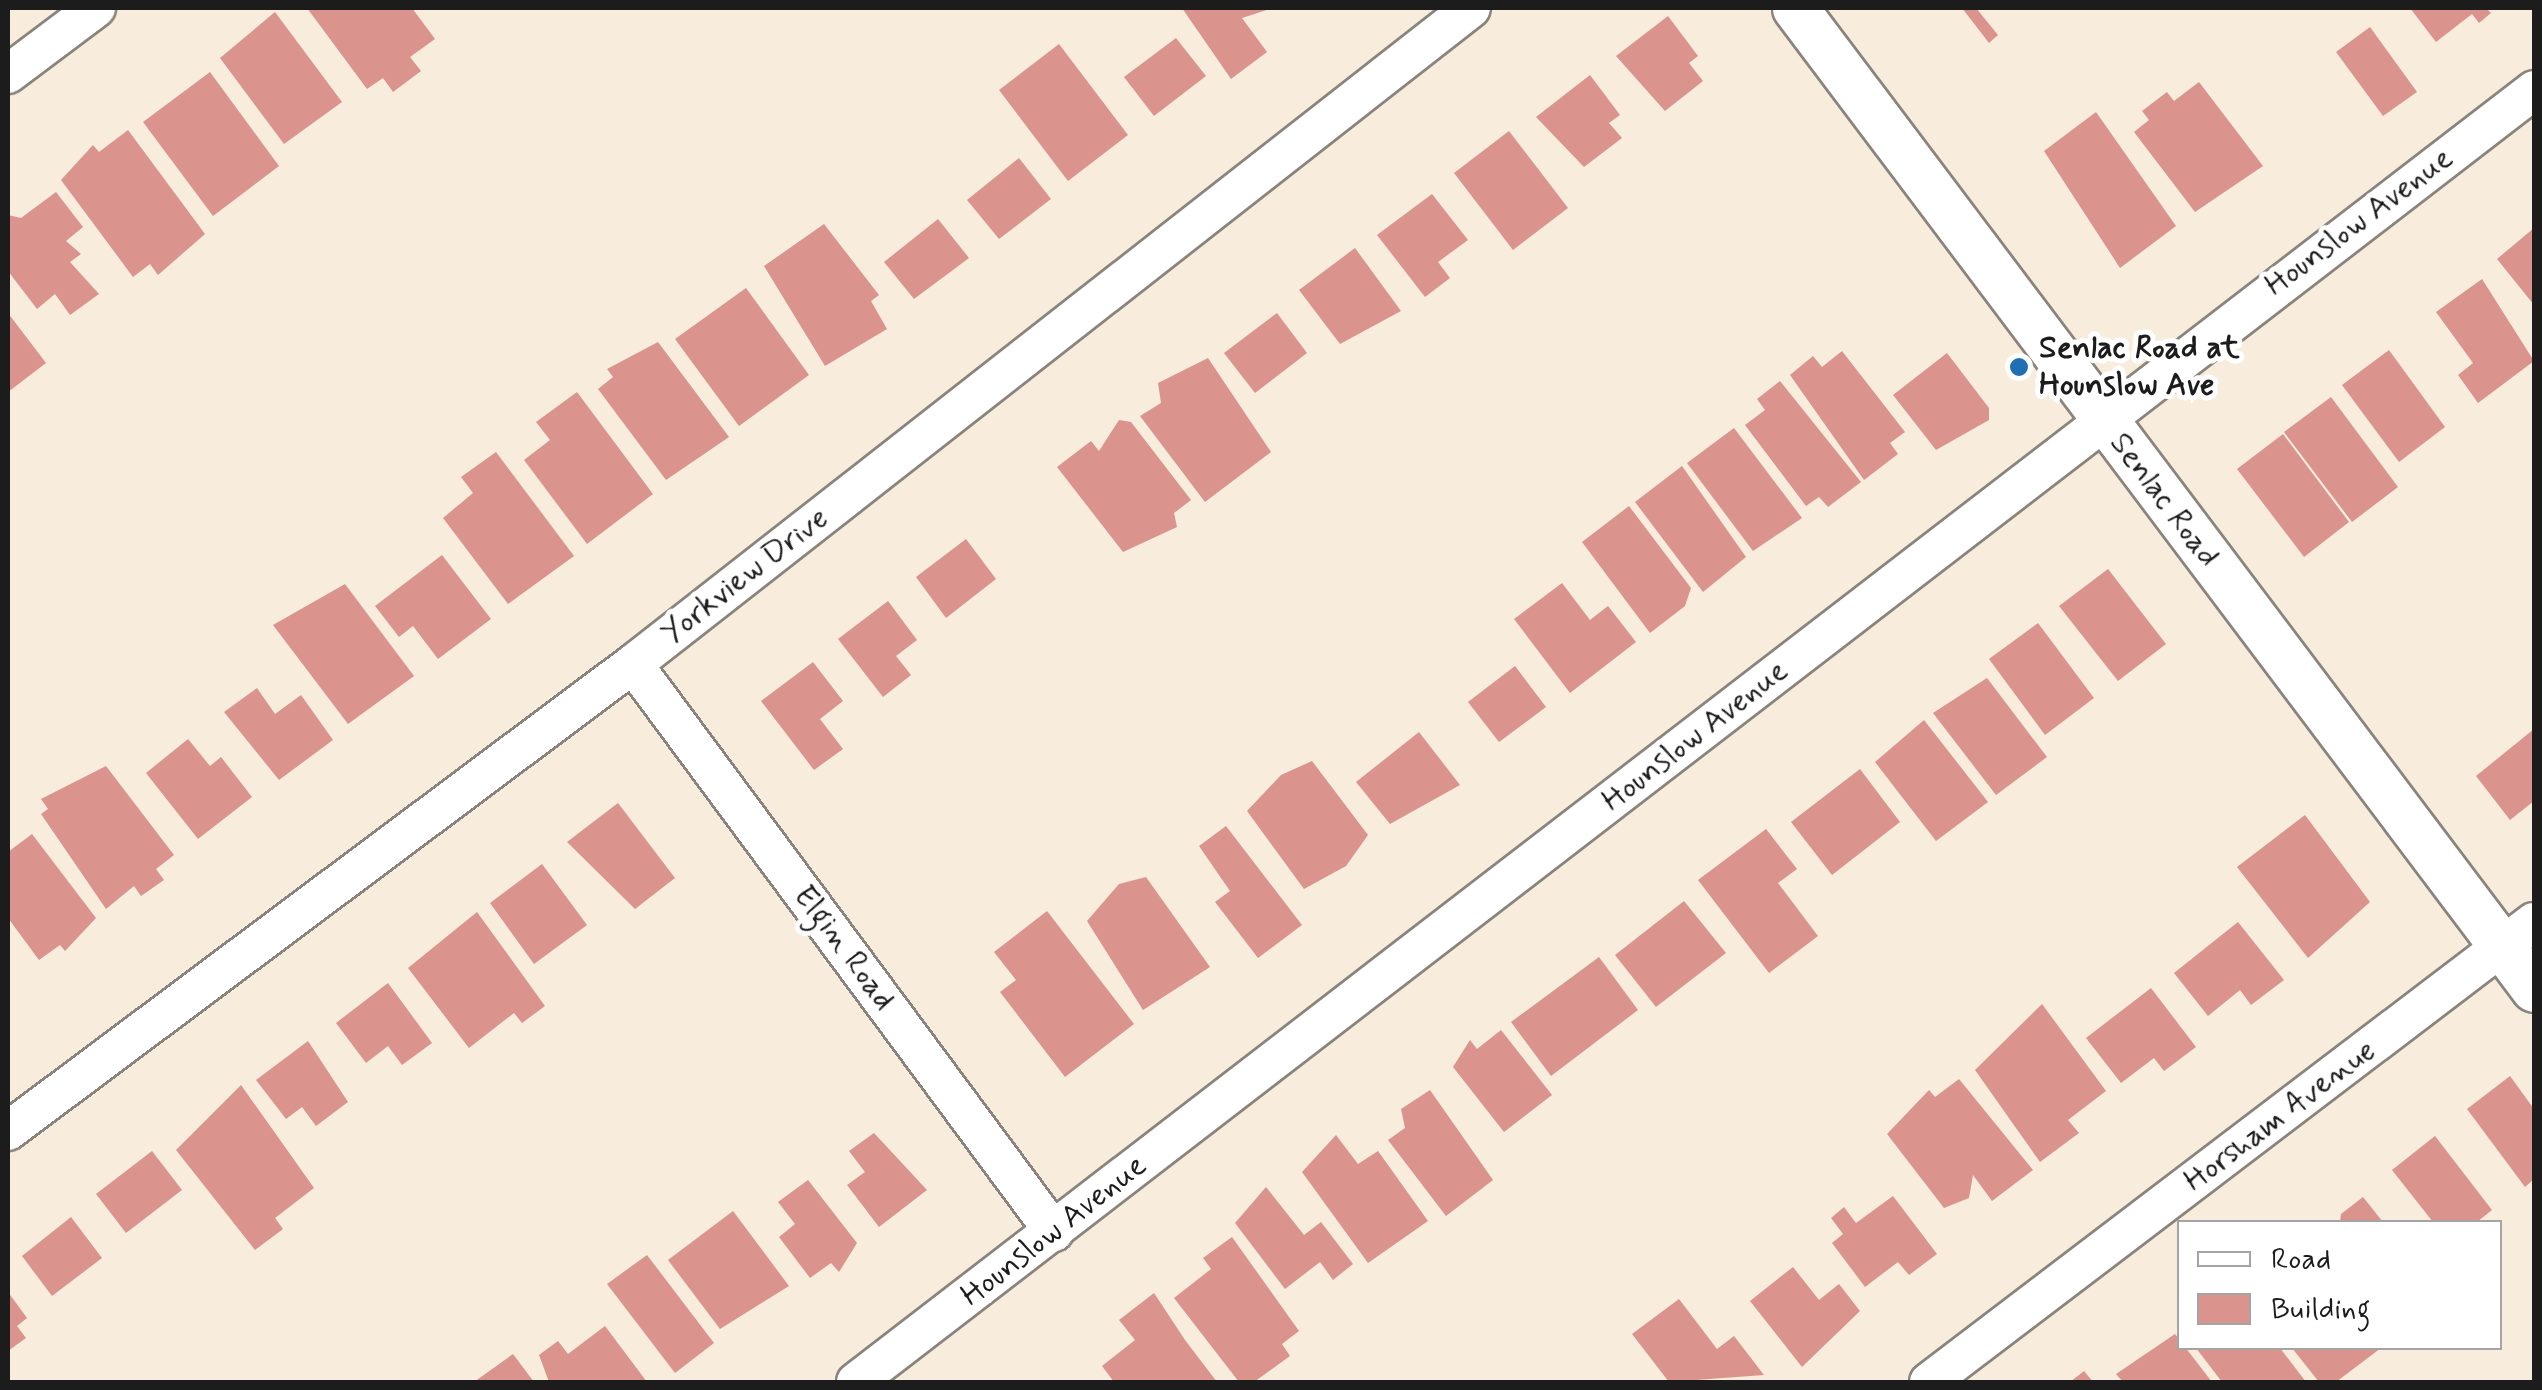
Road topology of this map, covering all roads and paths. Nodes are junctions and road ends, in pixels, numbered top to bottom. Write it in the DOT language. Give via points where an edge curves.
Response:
graph roads {
  1 [pos="96,8"];
  2 [pos="1471,8"];
  3 [pos="1795,8"];
  4 [pos="8,74"];
  5 [pos="2534,90"];
  6 [pos="2102,418"];
  7 [pos="633,664"];
  8 [pos="2518,935"];
  9 [pos="2534,989"];
  10 [pos="8,1131"];
  11 [pos="1054,1232"];
  12 [pos="856,1382"];
  13 [pos="1929,1382"];
  1 -- 4 [label="street"];
  2 -- 7 [label="street, Yorkview Drive"];
  3 -- 6 [label="street, Senlac Road"];
  5 -- 6 [label="street, Hounslow Avenue"];
  6 -- 8 [label="street, Senlac Road"];
  6 -- 11 [label="street, Hounslow Avenue"];
  7 -- 10 [label="street, Yorkview Drive"];
  7 -- 11 [label="street, Elgin Road"];
  8 -- 9 [label="street, Senlac Road"];
  8 -- 13 [label="street, Horsham Avenue"];
  11 -- 12 [label="street, Hounslow Avenue"];
}
